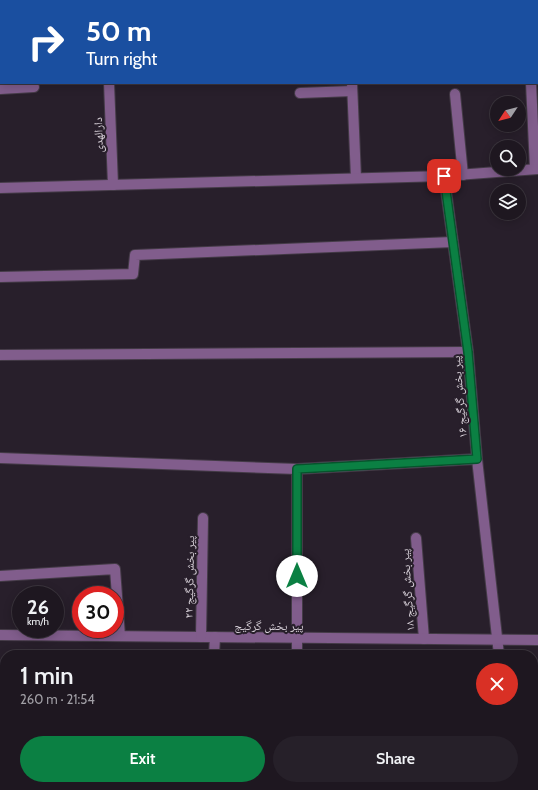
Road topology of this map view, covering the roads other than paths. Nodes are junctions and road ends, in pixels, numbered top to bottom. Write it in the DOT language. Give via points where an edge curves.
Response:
graph roads {
  1 [pos="109,84"];
  2 [pos="531,84"];
  3 [pos="34,87"];
  4 [pos="352,87"];
  5 [pos="0,89"];
  6 [pos="300,93"];
  7 [pos="455,94"];
  8 [pos="537,169"];
  9 [pos="463,175"];
  10 [pos="444,176"];
  11 [pos="356,178"];
  12 [pos="113,185"];
  13 [pos="0,188"];
  14 [pos="453,242"];
  15 [pos="0,277"];
  16 [pos="468,352"];
  17 [pos="0,355"];
  18 [pos="0,458"];
  19 [pos="477,459"];
  20 [pos="297,469"];
  21 [pos="203,518"];
  22 [pos="416,538"];
  23 [pos="0,576"];
  24 [pos="116,586"];
  25 [pos="0,635"];
  26 [pos="72,636"];
  27 [pos="124,636"];
  28 [pos="201,637"];
  29 [pos="215,637"];
  30 [pos="296,638"];
  31 [pos="424,639"];
  32 [pos="499,640"];
  33 [pos="538,640"];
  34 [pos="214,650"];
  35 [pos="297,650"];
  36 [pos="499,650"];
  1 -- 12 [label="street, دارالهدی"];
  2 -- 8 [label="street"];
  3 -- 5 [label="street"];
  4 -- 6 [label="street"];
  4 -- 11 [label="street"];
  7 -- 9 [label="street"];
  8 -- 9 [label="street"];
  9 -- 10 [label="street"];
  10 -- 11 [label="street"];
  10 -- 14 [label="street, پیر بخش گرگیج ۱۶"];
  11 -- 12 [label="street"];
  12 -- 13 [label="street"];
  14 -- 15 [label="street" via="135,255 133,274"];
  14 -- 16 [label="street, پیر بخش گرگیج ۱۶"];
  16 -- 17 [label="street"];
  16 -- 19 [label="street, پیر بخش گرگیج ۱۶"];
  18 -- 20 [label="street"];
  19 -- 20 [label="street"];
  19 -- 32 [label="street, پیر بخش گرگیج ۱۶"];
  20 -- 30 [label="street"];
  21 -- 28 [label="street, پیر بخش گرگیج ۲۲"];
  22 -- 31 [label="street, پیر بخش گرگیج ۱۸"];
  23 -- 24 [label="street" via="115,570"];
  25 -- 26 [label="street, پیر بخش گرگیج"];
  27 -- 28 [label="street, پیر بخش گرگیج"];
  28 -- 29 [label="street, پیر بخش گرگیج"];
  29 -- 30 [label="street, پیر بخش گرگیج"];
  29 -- 34 [label="street"];
  30 -- 31 [label="street, پیر بخش گرگیج"];
  30 -- 35 [label="street"];
  31 -- 32 [label="street, پیر بخش گرگیج"];
  32 -- 33 [label="street, پیر بخش گرگیج"];
  32 -- 36 [label="street, پیر بخش گرگیج ۱۶"];
}
